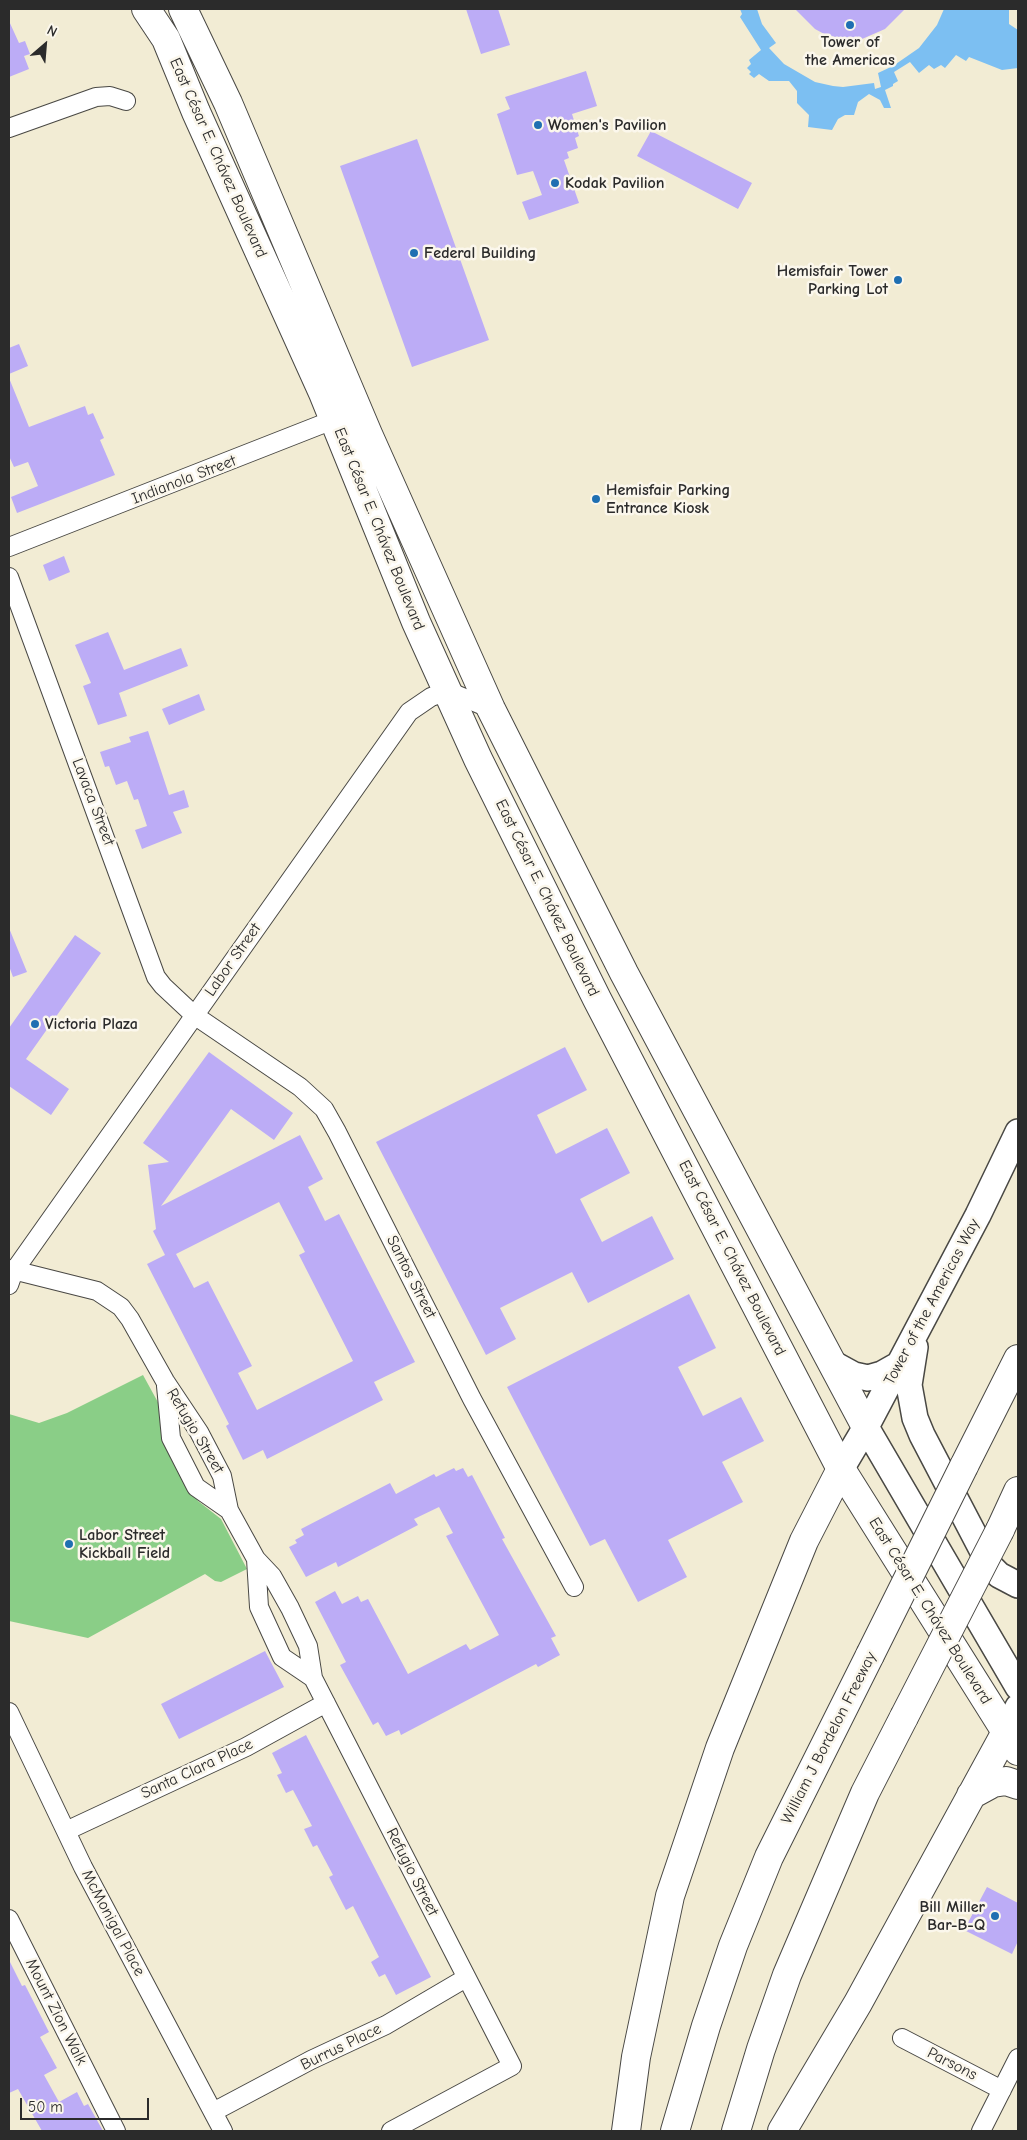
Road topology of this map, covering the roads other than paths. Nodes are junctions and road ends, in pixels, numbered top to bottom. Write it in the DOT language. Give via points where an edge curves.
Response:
graph roads {
  1 [pos="146,9"];
  2 [pos="183,9"];
  3 [pos="126,101"];
  4 [pos="9,128"];
  5 [pos="346,414"];
  6 [pos="9,547"];
  7 [pos="9,577"];
  8 [pos="448,690"];
  9 [pos="491,709"];
  10 [pos="194,1015"];
  11 [pos="1018,1132"];
  12 [pos="10,1275"];
  13 [pos="801,1304"];
  14 [pos="765,1322"];
  15 [pos="917,1330"];
  16 [pos="1018,1359"];
  17 [pos="832,1362"];
  18 [pos="898,1365"];
  19 [pos="165,1381"];
  20 [pos="866,1427"];
  21 [pos="841,1469"];
  22 [pos="1018,1491"];
  23 [pos="229,1510"];
  24 [pos="256,1559"];
  25 [pos="1018,1585"];
  26 [pos="574,1587"];
  27 [pos="313,1678"];
  28 [pos="1018,1687"];
  29 [pos="326,1703"];
  30 [pos="1018,1707"];
  31 [pos="9,1712"];
  32 [pos="1012,1742"];
  33 [pos="1018,1785"];
  34 [pos="970,1795"];
  35 [pos="66,1831"];
  36 [pos="9,1919"];
  37 [pos="466,1978"];
  38 [pos="902,2038"];
  39 [pos="1018,2058"];
  40 [pos="1002,2090"];
  41 [pos="213,2112"];
  42 [pos="116,2131"];
  43 [pos="223,2131"];
  44 [pos="391,2131"];
  45 [pos="626,2131"];
  46 [pos="675,2131"];
  47 [pos="736,2131"];
  48 [pos="782,2131"];
  49 [pos="981,2131"];
  1 -- 5 [label="main road, East César E. Chávez Boulevard" via="166,39 196,112"];
  2 -- 5 [label="main road, East César E. Chávez Boulevard" via="228,103"];
  3 -- 4 [label="street" via="110,96 96,98"];
  5 -- 6 [label="street, Indianola Street"];
  5 -- 8 [label="main road, East César E. Chávez Boulevard" via="416,622"];
  5 -- 9 [label="main road, East César E. Chávez Boulevard"];
  7 -- 10 [label="street, Lavaca Street" via="140,928 149,961 163,986"];
  8 -- 9 [label="street"];
  8 -- 10 [label="street, Labor Street" via="409,712"];
  8 -- 14 [label="main road, East César E. Chávez Boulevard" via="478,759 597,999"];
  9 -- 13 [label="main road, East César E. Chávez Boulevard" via="624,973"];
  10 -- 12 [label="street, Labor Street"];
  10 -- 26 [label="street, Santos Street" via="300,1087 324,1109 472,1400"];
  11 -- 15 [label="main road, Tower of the Americas Way"];
  12 -- 19 [label="street, Refugio Street" via="80,1285 108,1297 130,1320"];
  13 -- 14 [label="main road"];
  13 -- 17 [label="main road, East César E. Chávez Boulevard"];
  14 -- 21 [label="main road, East César E. Chávez Boulevard"];
  15 -- 18 [label="main road, Tower of the Americas Way"];
  15 -- 25 [label="main road" via="909,1385 915,1418 991,1567 1007,1581"];
  16 -- 46 [label="main road, William J Bordelon Freeway, bridge" via="769,1857 733,1946"];
  17 -- 18 [label="main road" via="854,1375 868,1378"];
  17 -- 20 [label="main road, East César E. Chávez Boulevard"];
  18 -- 20 [label="main road, Tower of the Americas Way"];
  19 -- 23 [label="street, Refugio Street" via="199,1432 222,1476"];
  19 -- 23 [label="street, Refugio Street" via="171,1438 179,1455 196,1487"];
  20 -- 21 [label="main road, Tower of the Americas Way"];
  20 -- 28 [label="main road, East César E. Chávez Boulevard"];
  21 -- 32 [label="main road, East César E. Chávez Boulevard"];
  21 -- 45 [label="main road" via="804,1540 723,1739 670,1896 636,2057"];
  22 -- 47 [label="main road, bridge" via="865,1793 790,1966"];
  23 -- 24 [label="street, Refugio Street"];
  24 -- 27 [label="street, Refugio Street" via="272,1576 308,1646"];
  24 -- 27 [label="street, Refugio Street" via="258,1607 282,1657"];
  27 -- 29 [label="street, Refugio Street"];
  29 -- 35 [label="street, Santa Clara Place" via="246,1747"];
  29 -- 37 [label="street, Refugio Street"];
  30 -- 32 [label="main road"];
  31 -- 35 [label="street, McMonigal Place"];
  32 -- 34 [label="main road"];
  33 -- 34 [label="main road" via="1006,1781 993,1783"];
  34 -- 48 [label="main road" via="858,2003"];
  35 -- 41 [label="street, McMonigal Place"];
  36 -- 42 [label="street, Mount Zion Walk"];
  37 -- 41 [label="street, Burrus Place" via="386,2025"];
  37 -- 44 [label="street, Refugio Street" via="512,2066"];
  38 -- 40 [label="street, Parsons"];
  39 -- 40 [label="street"];
  40 -- 49 [label="street"];
  41 -- 43 [label="street, McMonigal Place"];
}
